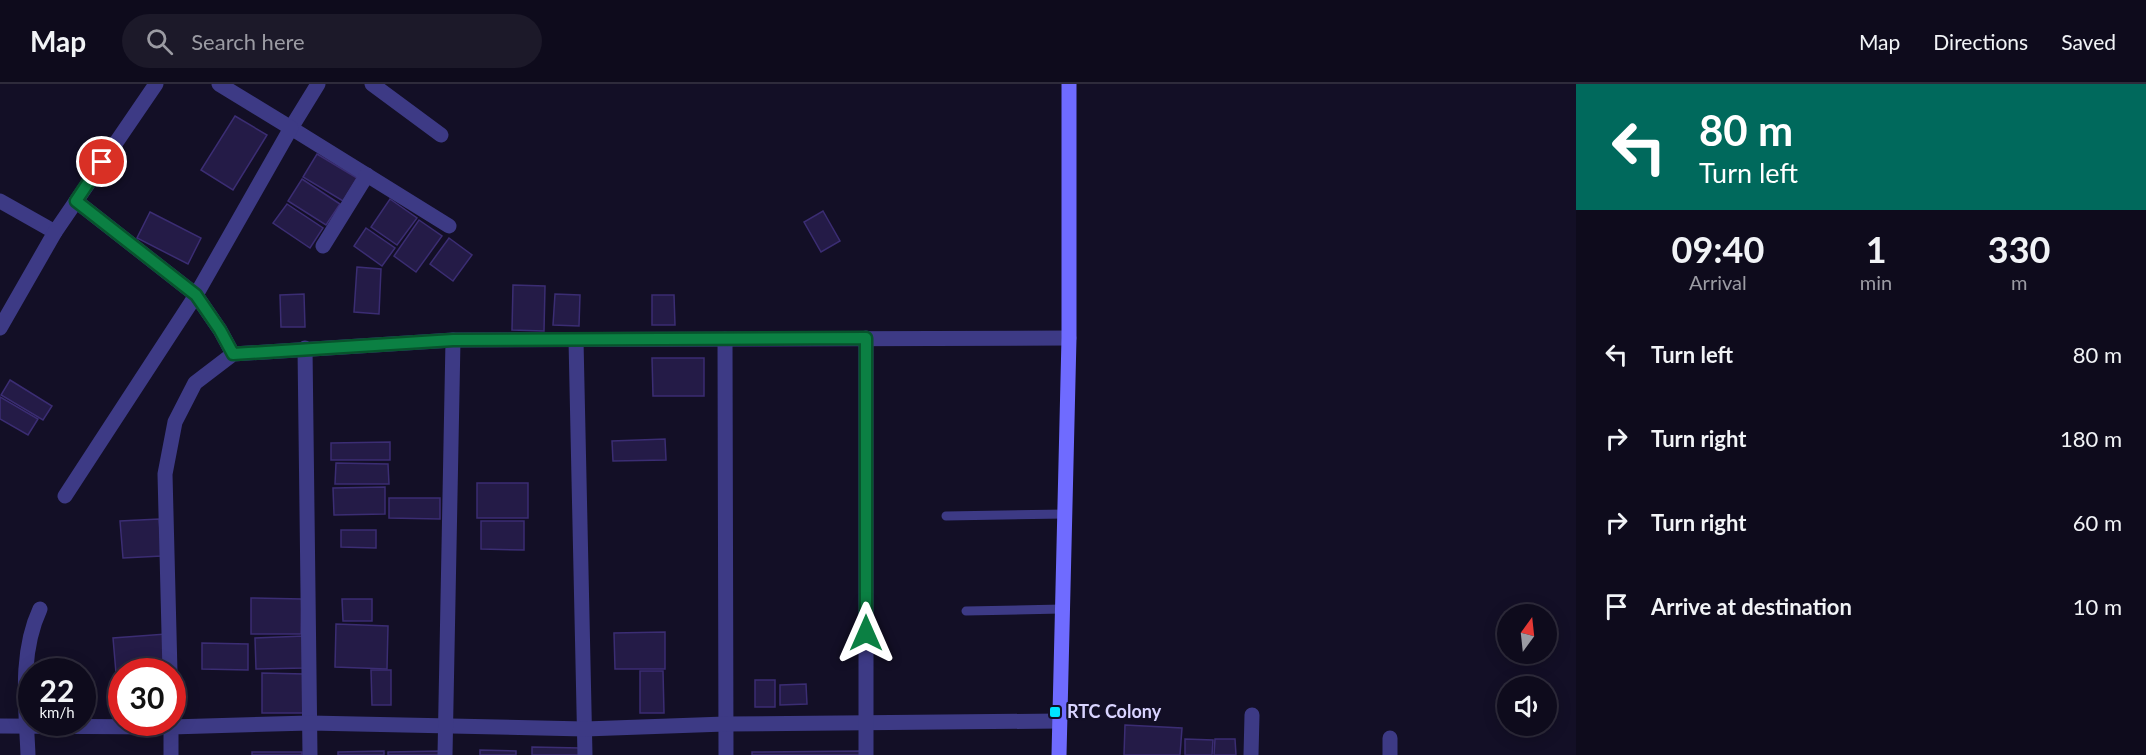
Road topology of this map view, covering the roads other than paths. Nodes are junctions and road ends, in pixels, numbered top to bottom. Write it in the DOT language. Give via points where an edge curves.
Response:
graph roads {
  1 [pos="156,84"];
  2 [pos="219,84"];
  3 [pos="318,84"];
  4 [pos="372,84"];
  5 [pos="1069,84"];
  6 [pos="291,128"];
  7 [pos="441,135"];
  8 [pos="368,175"];
  9 [pos="0,201"];
  10 [pos="76,201"];
  11 [pos="448,226"];
  12 [pos="55,232"];
  13 [pos="323,246"];
  14 [pos="196,295"];
  15 [pos="0,328"];
  16 [pos="866,338"];
  17 [pos="1069,338"];
  18 [pos="725,339"];
  19 [pos="453,340"];
  20 [pos="576,340"];
  21 [pos="305,348"];
  22 [pos="233,354"];
  23 [pos="65,496"];
  24 [pos="1065,514"];
  25 [pos="946,516"];
  26 [pos="40,609"];
  27 [pos="1062,609"];
  28 [pos="966,611"];
  29 [pos="26,658"];
  30 [pos="170,658"];
  31 [pos="1251,714"];
  32 [pos="1059,721"];
  33 [pos="310,723"];
  34 [pos="445,724"];
  35 [pos="725,724"];
  36 [pos="866,724"];
  37 [pos="186,725"];
  38 [pos="0,726"];
  39 [pos="18,727"];
  40 [pos="585,729"];
  41 [pos="27,736"];
  42 [pos="171,736"];
  43 [pos="1390,738"];
  44 [pos="28,755"];
  45 [pos="171,755"];
  46 [pos="310,755"];
  47 [pos="445,755"];
  48 [pos="585,755"];
  49 [pos="726,755"];
  50 [pos="866,755"];
  51 [pos="1059,755"];
  52 [pos="1251,755"];
  53 [pos="1390,755"];
  1 -- 10 [label="street"];
  2 -- 6 [label="street"];
  3 -- 6 [label="street"];
  4 -- 7 [label="street"];
  5 -- 17 [label="street"];
  6 -- 8 [label="street"];
  6 -- 14 [label="street"];
  8 -- 11 [label="street"];
  8 -- 13 [label="street"];
  9 -- 12 [label="street"];
  10 -- 12 [label="street"];
  10 -- 14 [label="street"];
  12 -- 15 [label="street"];
  14 -- 22 [label="street"];
  14 -- 23 [label="street"];
  16 -- 17 [label="street"];
  16 -- 18 [label="street"];
  16 -- 36 [label="street"];
  17 -- 24 [label="street"];
  18 -- 20 [label="street"];
  18 -- 35 [label="street"];
  19 -- 20 [label="street"];
  19 -- 21 [label="street"];
  19 -- 34 [label="street"];
  20 -- 40 [label="street"];
  21 -- 22 [label="street"];
  21 -- 33 [label="street"];
  22 -- 30 [label="street" via="195,383 175,422 165,474"];
  24 -- 25 [label="lane"];
  24 -- 27 [label="street"];
  26 -- 29 [label="street" via="30,629"];
  27 -- 28 [label="lane"];
  27 -- 32 [label="street"];
  31 -- 52 [label="street"];
  32 -- 36 [label="street"];
  32 -- 51 [label="street"];
  33 -- 34 [label="street"];
  33 -- 37 [label="street"];
  33 -- 46 [label="street"];
  34 -- 40 [label="street"];
  34 -- 47 [label="street"];
  35 -- 36 [label="street"];
  35 -- 40 [label="street"];
  35 -- 49 [label="street"];
  36 -- 50 [label="street"];
  38 -- 39 [label="street"];
  40 -- 48 [label="street"];
  41 -- 44 [label="street"];
  42 -- 45 [label="street"];
  43 -- 53 [label="street"];
}
